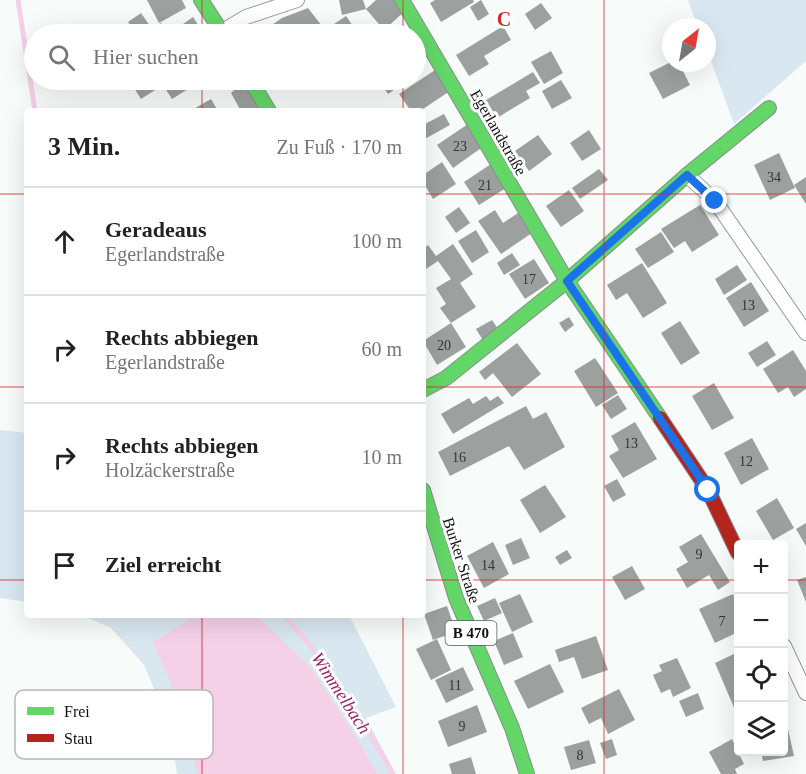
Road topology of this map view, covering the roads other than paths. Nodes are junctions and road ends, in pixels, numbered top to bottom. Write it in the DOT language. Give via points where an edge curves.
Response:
graph roads {
  1 [pos="201,0"];
  2 [pos="297,0"];
  3 [pos="402,0"];
  4 [pos="216,24"];
  5 [pos="236,24"];
  6 [pos="416,24"];
  7 [pos="426,41"];
  8 [pos="256,90"];
  9 [pos="267,108"];
  10 [pos="769,108"];
  11 [pos="687,175"];
  12 [pos="567,281"];
  13 [pos="804,325"];
  14 [pos="426,388"];
  15 [pos="426,500"];
  16 [pos="734,545"];
  17 [pos="784,648"];
  18 [pos="806,693"];
  19 [pos="527,774"];
  1 -- 4 [label="street"];
  2 -- 5 [label="street"];
  3 -- 6 [label="street, Egerlandstraße"];
  7 -- 12 [label="street, Egerlandstraße"];
  8 -- 9 [label="street"];
  10 -- 11 [label="street"];
  11 -- 12 [label="street"];
  11 -- 13 [label="street" via="715,201"];
  12 -- 14 [label="street" via="446,378"];
  12 -- 16 [label="street, Egerlandstraße" via="708,490"];
  15 -- 19 [label="street, Burker Straße / B 470" via="456,598 512,728"];
  17 -- 18 [label="street"];
}
